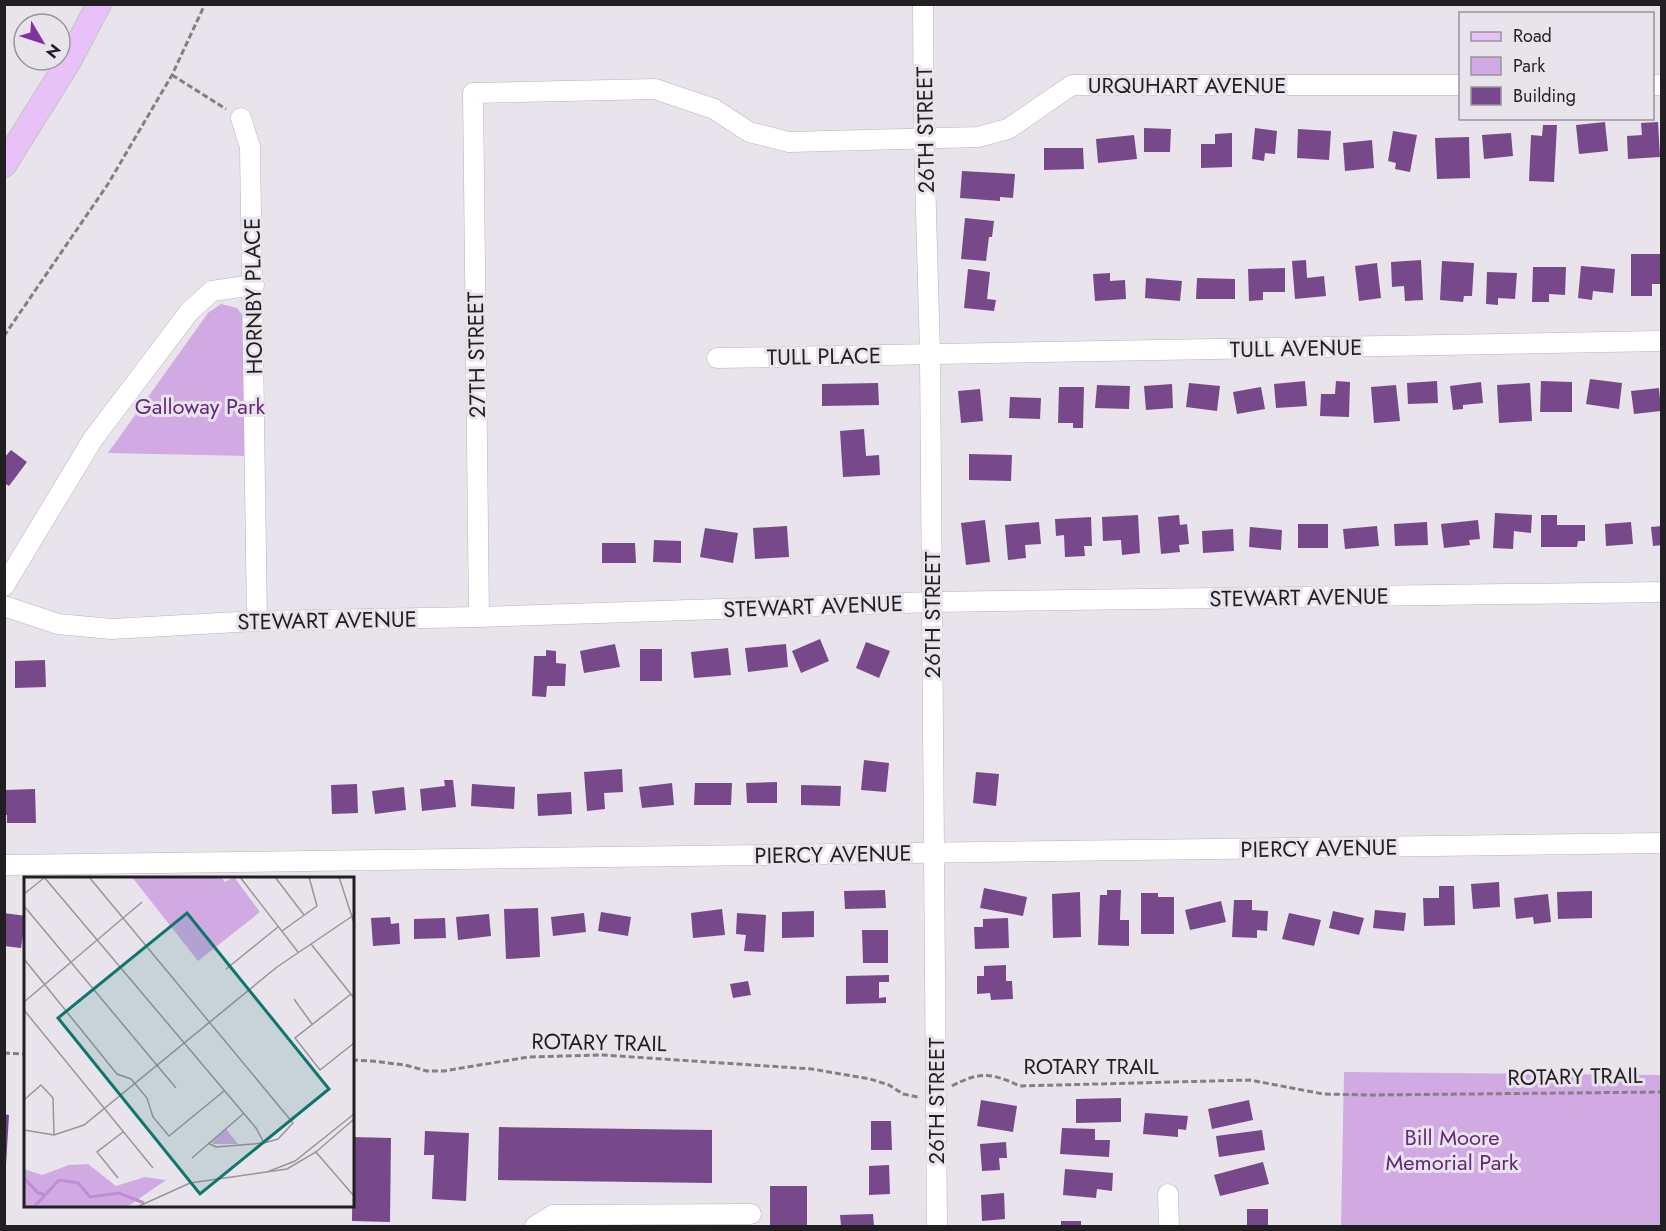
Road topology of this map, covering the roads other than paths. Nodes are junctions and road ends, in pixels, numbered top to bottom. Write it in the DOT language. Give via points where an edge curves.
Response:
graph roads {
  1 [pos="99,4"];
  2 [pos="923,4"];
  3 [pos="1459,85"];
  4 [pos="473,93"];
  5 [pos="241,118"];
  6 [pos="924,140"];
  7 [pos="4,165"];
  8 [pos="254,285"];
  9 [pos="1662,341"];
  10 [pos="930,354"];
  11 [pos="717,358"];
  12 [pos="4,586"];
  13 [pos="1662,592"];
  14 [pos="932,602"];
  15 [pos="4,606"];
  16 [pos="479,617"];
  17 [pos="257,621"];
  18 [pos="1662,843"];
  19 [pos="934,853"];
  20 [pos="4,865"];
  21 [pos="1168,1194"];
  22 [pos="751,1214"];
  23 [pos="535,1227"];
  24 [pos="937,1227"];
  25 [pos="1169,1227"];
  1 -- 7 [label="main road" via="69,61"];
  2 -- 6 [label="street, 26TH STREET"];
  3 -- 6 [label="street, URQUHART AVENUE" via="1072,85 1008,129 978,137"];
  4 -- 6 [label="street, URQUHART AVENUE" via="655,89 714,109 749,132 789,142"];
  4 -- 16 [label="street, 27TH STREET"];
  5 -- 8 [label="street, HORNBY PLACE" via="250,147"];
  6 -- 10 [label="street, 26TH STREET"];
  8 -- 12 [label="street" via="212,291 189,312 93,439"];
  8 -- 17 [label="street, HORNBY PLACE"];
  9 -- 10 [label="street, TULL AVENUE"];
  10 -- 11 [label="street, TULL PLACE"];
  10 -- 14 [label="street, 26TH STREET"];
  13 -- 14 [label="street, STEWART AVENUE"];
  14 -- 16 [label="street, STEWART AVENUE"];
  14 -- 19 [label="street, 26TH STREET"];
  15 -- 17 [label="street, STEWART AVENUE" via="58,624 111,629"];
  16 -- 17 [label="street, STEWART AVENUE"];
  18 -- 19 [label="street, PIERCY AVENUE"];
  19 -- 20 [label="street, PIERCY AVENUE"];
  19 -- 24 [label="street, 26TH STREET"];
  21 -- 25 [label="street"];
  22 -- 23 [label="street" via="553,1215"];
}
